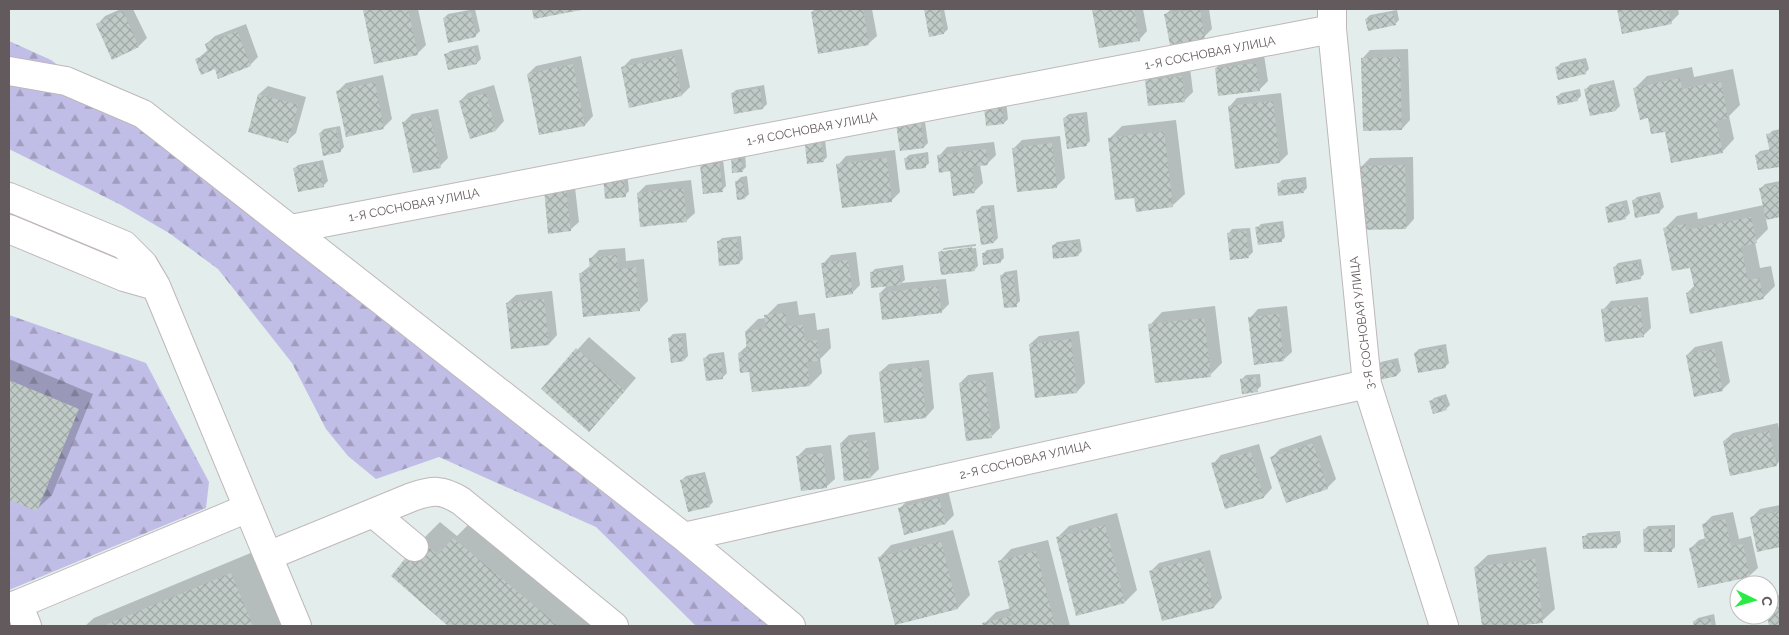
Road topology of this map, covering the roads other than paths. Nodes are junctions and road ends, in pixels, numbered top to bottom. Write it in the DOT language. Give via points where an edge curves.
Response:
graph roads {
  1 [pos="1332,19"];
  2 [pos="9,72"];
  3 [pos="9,197"];
  4 [pos="9,228"];
  5 [pos="291,229"];
  6 [pos="156,286"];
  7 [pos="1367,384"];
  8 [pos="248,508"];
  9 [pos="373,513"];
  10 [pos="684,537"];
  11 [pos="414,547"];
  12 [pos="268,556"];
  13 [pos="18,613"];
  14 [pos="297,626"];
  15 [pos="614,626"];
  16 [pos="791,626"];
  17 [pos="1444,626"];
  1 -- 5 [label="street, 1-Я СОСНОВАЯ УЛИЦА"];
  1 -- 7 [label="street, 3-Я СОСНОВАЯ УЛИЦА"];
  2 -- 5 [label="street" via="66,81 143,114"];
  3 -- 6 [label="street" via="124,245 143,264"];
  4 -- 6 [label="street" via="124,277"];
  5 -- 10 [label="street"];
  6 -- 8 [label="street"];
  7 -- 10 [label="street, 2-Я СОСНОВАЯ УЛИЦА"];
  7 -- 17 [label="street, 3-Я СОСНОВАЯ УЛИЦА"];
  8 -- 12 [label="street"];
  8 -- 13 [label="street"];
  9 -- 11 [label="street"];
  9 -- 12 [label="street"];
  9 -- 15 [label="street" via="427,492 449,494"];
  10 -- 16 [label="street"];
  12 -- 14 [label="street"];
}
